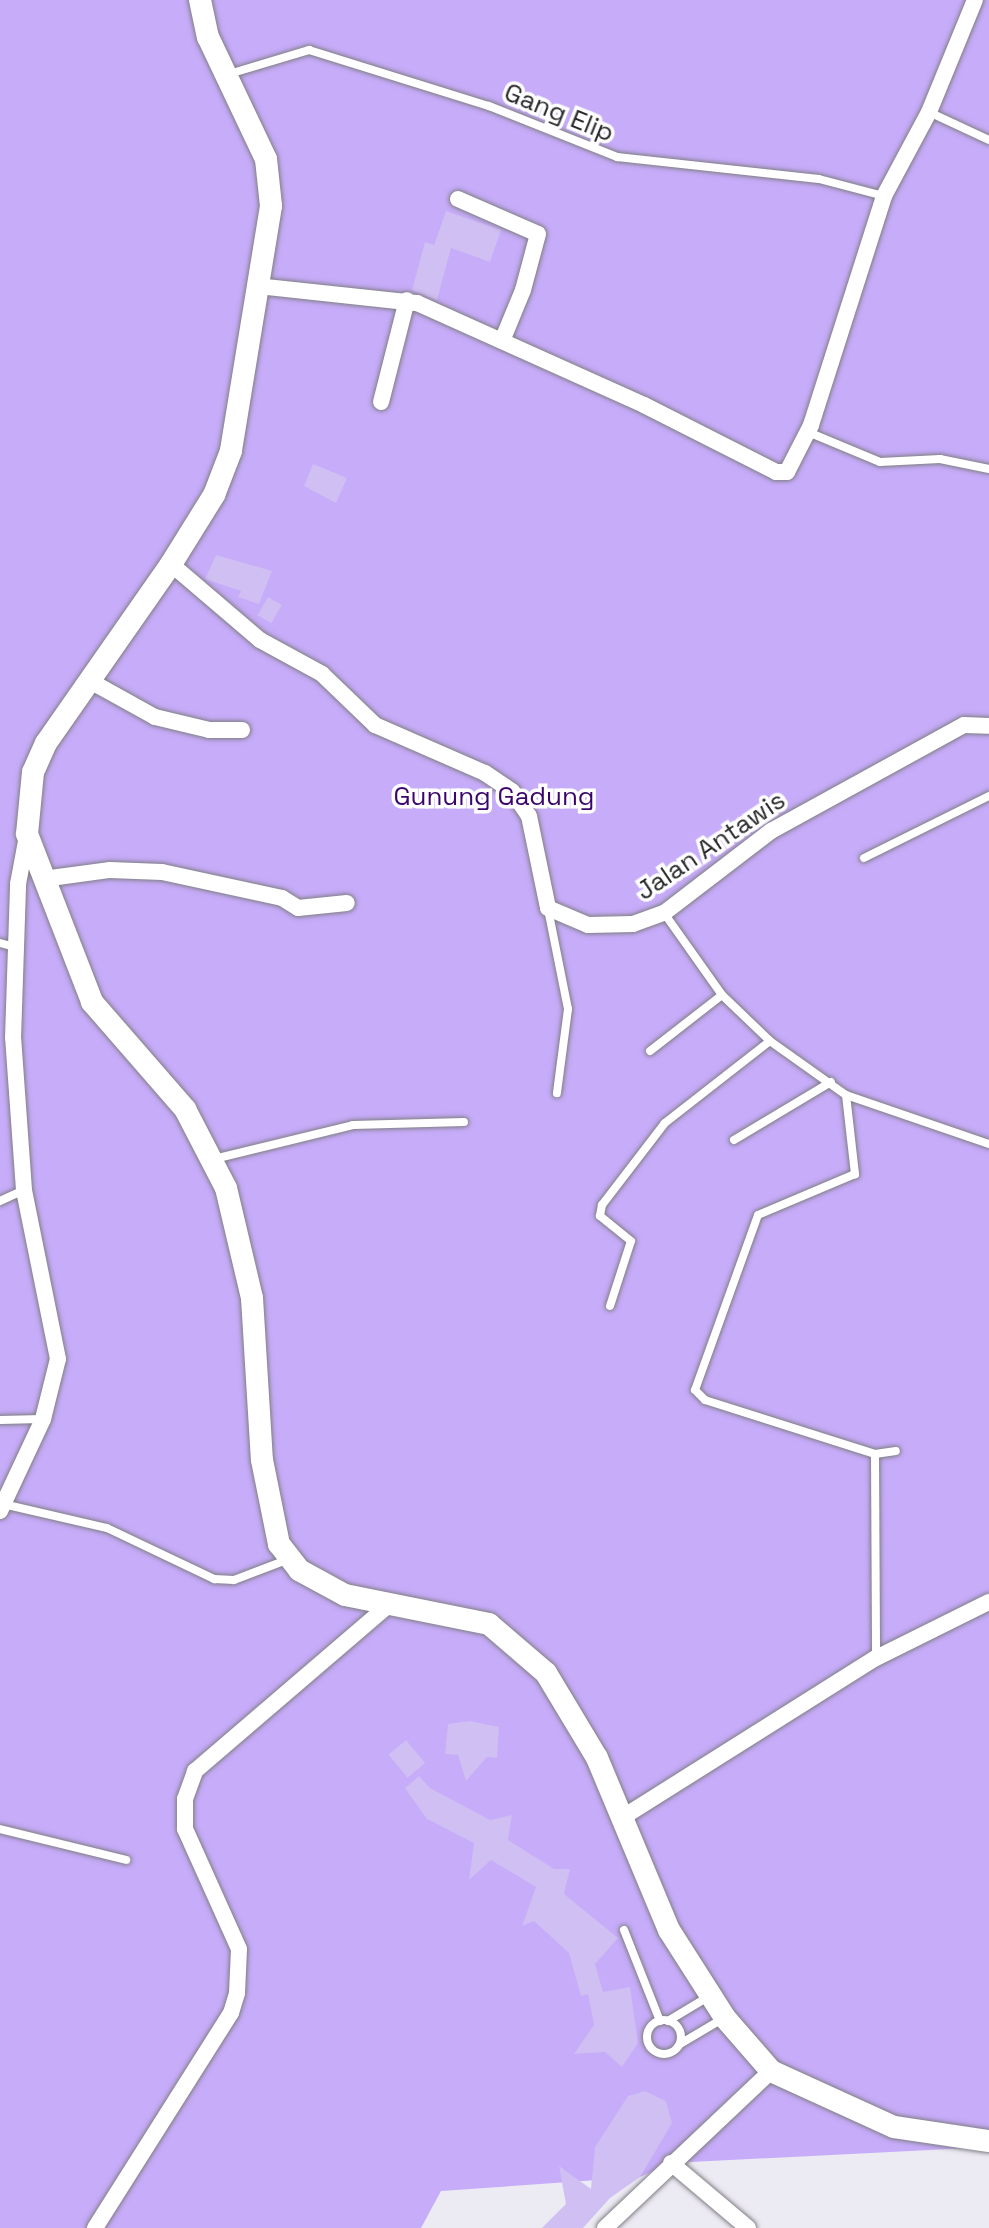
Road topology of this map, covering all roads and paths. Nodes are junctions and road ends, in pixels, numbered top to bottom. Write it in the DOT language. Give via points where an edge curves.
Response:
graph roads {
  1 [pos="200,0"];
  2 [pos="975,0"];
  3 [pos="228,74"];
  4 [pos="929,112"];
  5 [pos="989,140"];
  6 [pos="884,196"];
  7 [pos="458,199"];
  8 [pos="257,286"];
  9 [pos="407,300"];
  10 [pos="502,341"];
  11 [pos="381,402"];
  12 [pos="808,432"];
  13 [pos="989,469"];
  14 [pos="171,564"];
  15 [pos="90,681"];
  16 [pos="988,724"];
  17 [pos="242,730"];
  18 [pos="989,796"];
  19 [pos="27,834"];
  20 [pos="864,858"];
  21 [pos="43,879"];
  22 [pos="347,903"];
  23 [pos="548,908"];
  24 [pos="664,913"];
  25 [pos="8,945"];
  26 [pos="722,995"];
  27 [pos="770,1041"];
  28 [pos="650,1051"];
  29 [pos="831,1082"];
  30 [pos="557,1093"];
  31 [pos="846,1095"];
  32 [pos="464,1122"];
  33 [pos="734,1140"];
  34 [pos="989,1144"];
  35 [pos="214,1159"];
  36 [pos="24,1190"];
  37 [pos="0,1201"];
  38 [pos="610,1306"];
  39 [pos="43,1419"];
  40 [pos="0,1420"];
  41 [pos="896,1451"];
  42 [pos="875,1454"];
  43 [pos="1,1507"];
  44 [pos="289,1559"];
  45 [pos="989,1602"];
  46 [pos="390,1604"];
  47 [pos="876,1658"];
  48 [pos="620,1819"];
  49 [pos="0,1829"];
  50 [pos="126,1860"];
  51 [pos="624,1930"];
  52 [pos="710,1995"];
  53 [pos="725,2018"];
  54 [pos="664,2021"];
  55 [pos="680,2044"];
  56 [pos="771,2071"];
  57 [pos="989,2141"];
  58 [pos="671,2163"];
  59 [pos="95,2228"];
  60 [pos="605,2228"];
  61 [pos="748,2228"];
  1 -- 3 [label="street" via="208,37"];
  2 -- 4 [label="street"];
  3 -- 6 [label="lane, Gang Elip" via="309,50 489,106 617,157 806,177"];
  3 -- 8 [label="street" via="266,159 271,206"];
  4 -- 5 [label="lane"];
  4 -- 6 [label="street"];
  6 -- 12 [label="street"];
  7 -- 10 [label="street" via="538,234"];
  8 -- 9 [label="street"];
  8 -- 14 [label="street" via="231,451 214,495"];
  9 -- 10 [label="street"];
  9 -- 11 [label="street"];
  10 -- 12 [label="street" via="776,472 790,470"];
  12 -- 13 [label="lane" via="880,462 940,459"];
  14 -- 15 [label="street"];
  14 -- 23 [label="street" via="260,640 322,674 375,725 485,773 512,791 529,816"];
  15 -- 17 [label="street" via="155,717 196,728"];
  15 -- 19 [label="street" via="33,772"];
  16 -- 24 [label="street, Jalan Antawis" via="964,725 771,831"];
  18 -- 20 [label="lane"];
  19 -- 21 [label="street"];
  19 -- 25 [label="street"];
  21 -- 22 [label="street" via="110,870 162,872 282,898 298,908"];
  21 -- 35 [label="street" via="92,1002 185,1109"];
  23 -- 24 [label="street, Jalan Antawis" via="603,926 633,924"];
  23 -- 30 [label="lane" via="568,1009"];
  24 -- 26 [label="lane"];
  25 -- 36 [label="street"];
  26 -- 27 [label="lane"];
  26 -- 28 [label="lane"];
  27 -- 29 [label="lane"];
  27 -- 38 [label="lane" via="665,1123 602,1205 600,1216 631,1241"];
  29 -- 31 [label="lane"];
  29 -- 33 [label="lane"];
  31 -- 34 [label="lane"];
  31 -- 42 [label="lane" via="855,1174 758,1215 695,1390 705,1400"];
  32 -- 35 [label="lane" via="353,1125"];
  35 -- 44 [label="street" via="252,1298 262,1460 275,1533"];
  36 -- 37 [label="lane"];
  36 -- 39 [label="street" via="58,1359"];
  39 -- 40 [label="lane"];
  39 -- 43 [label="street"];
  41 -- 42 [label="lane"];
  42 -- 47 [label="lane"];
  43 -- 44 [label="lane" via="107,1528 214,1579 234,1580"];
  44 -- 46 [label="street" via="331,1589"];
  45 -- 47 [label="street"];
  46 -- 48 [label="street" via="471,1619 505,1634 546,1673 597,1758"];
  46 -- 59 [label="street" via="195,1771 185,1799 185,1829 239,1949 237,1993 231,2013"];
  47 -- 48 [label="street"];
  48 -- 52 [label="street" via="669,1930"];
  49 -- 50 [label="lane"];
  51 -- 54 [label="lane"];
  52 -- 53 [label="street"];
  52 -- 54 [label="lane"];
  53 -- 55 [label="lane"];
  53 -- 56 [label="street"];
  54 -- 55 [label="lane" via="678,2030"];
  54 -- 55 [label="lane" via="647,2037 653,2050 668,2054"];
  56 -- 57 [label="street" via="894,2127"];
  56 -- 58 [label="street"];
  58 -- 60 [label="street"];
  58 -- 61 [label="street"];
}
